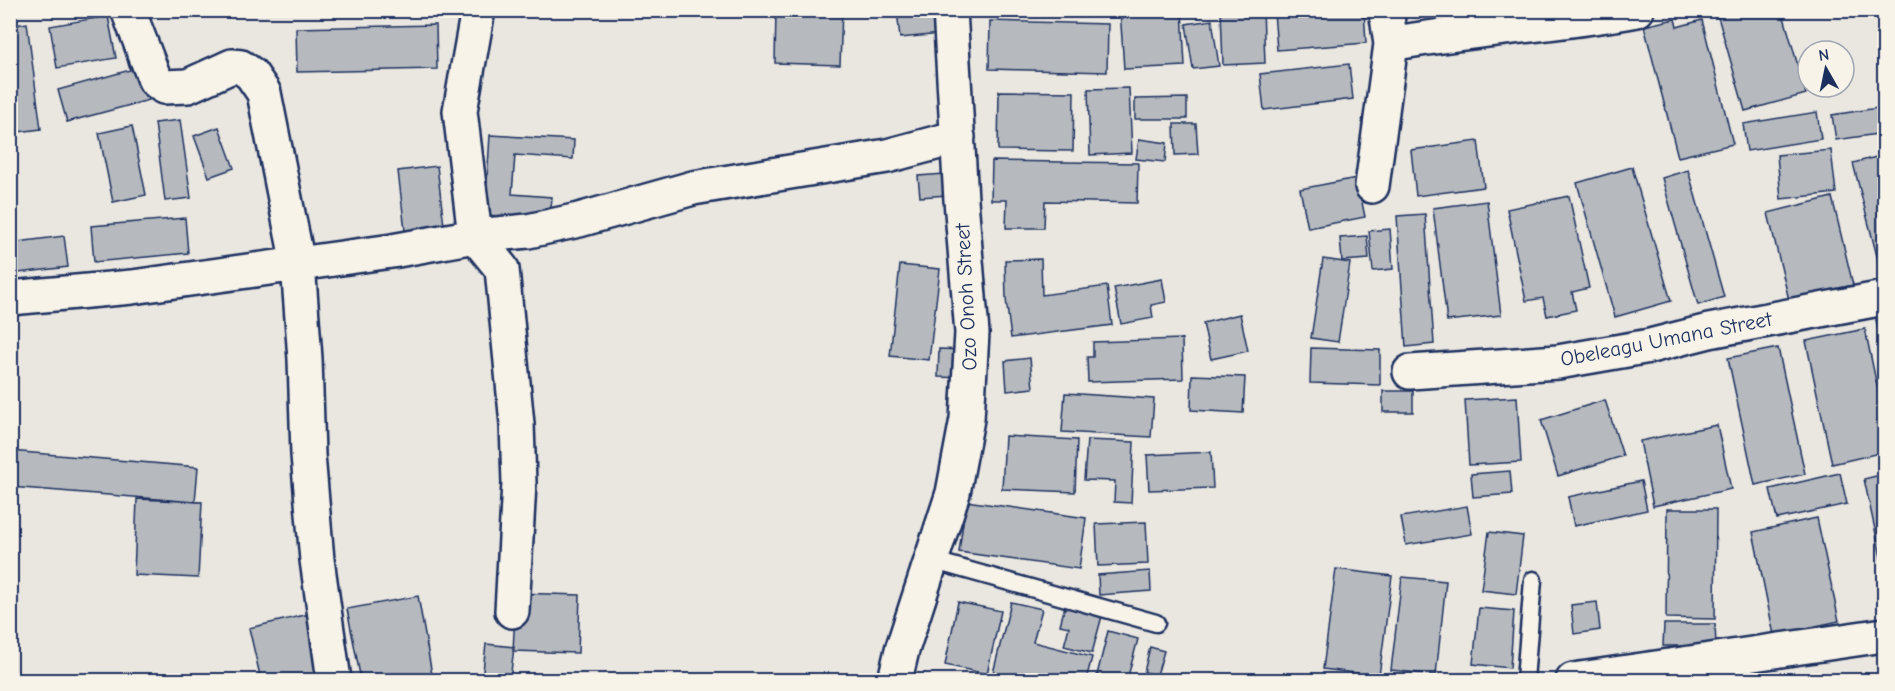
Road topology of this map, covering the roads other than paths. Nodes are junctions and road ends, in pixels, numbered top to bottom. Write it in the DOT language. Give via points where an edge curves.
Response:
graph roads {
  1 [pos="128,10"];
  2 [pos="478,10"];
  3 [pos="950,10"];
  4 [pos="1386,10"];
  5 [pos="1637,10"];
  6 [pos="1390,44"];
  7 [pos="958,137"];
  8 [pos="1372,186"];
  9 [pos="475,236"];
  10 [pos="298,264"];
  11 [pos="10,298"];
  12 [pos="1884,298"];
  13 [pos="1410,372"];
  14 [pos="931,560"];
  15 [pos="1533,580"];
  16 [pos="512,611"];
  17 [pos="1156,623"];
  18 [pos="1884,635"];
  19 [pos="334,681"];
  20 [pos="894,681"];
  21 [pos="1525,681"];
  22 [pos="1573,681"];
  1 -- 10 [label="street" via="154,80 164,87 188,86 232,66 251,74 264,93"];
  2 -- 9 [label="street" via="460,111"];
  3 -- 7 [label="street, Ozo Onoh Street"];
  4 -- 6 [label="street"];
  5 -- 6 [label="street" via="1581,21 1443,34"];
  6 -- 8 [label="street"];
  7 -- 9 [label="street" via="887,156 693,188 528,231"];
  7 -- 14 [label="street, Ozo Onoh Street" via="972,333 970,378 967,419 953,493"];
  9 -- 10 [label="street"];
  9 -- 16 [label="street" via="502,269 519,483"];
  10 -- 11 [label="street" via="132,287"];
  10 -- 19 [label="street" via="317,560"];
  12 -- 13 [label="street, Obeleagu Umana Street" via="1709,330 1591,357"];
  14 -- 17 [label="lane"];
  14 -- 20 [label="street, Ozo Onoh Street"];
  15 -- 21 [label="lane"];
  18 -- 22 [label="street"];
}
